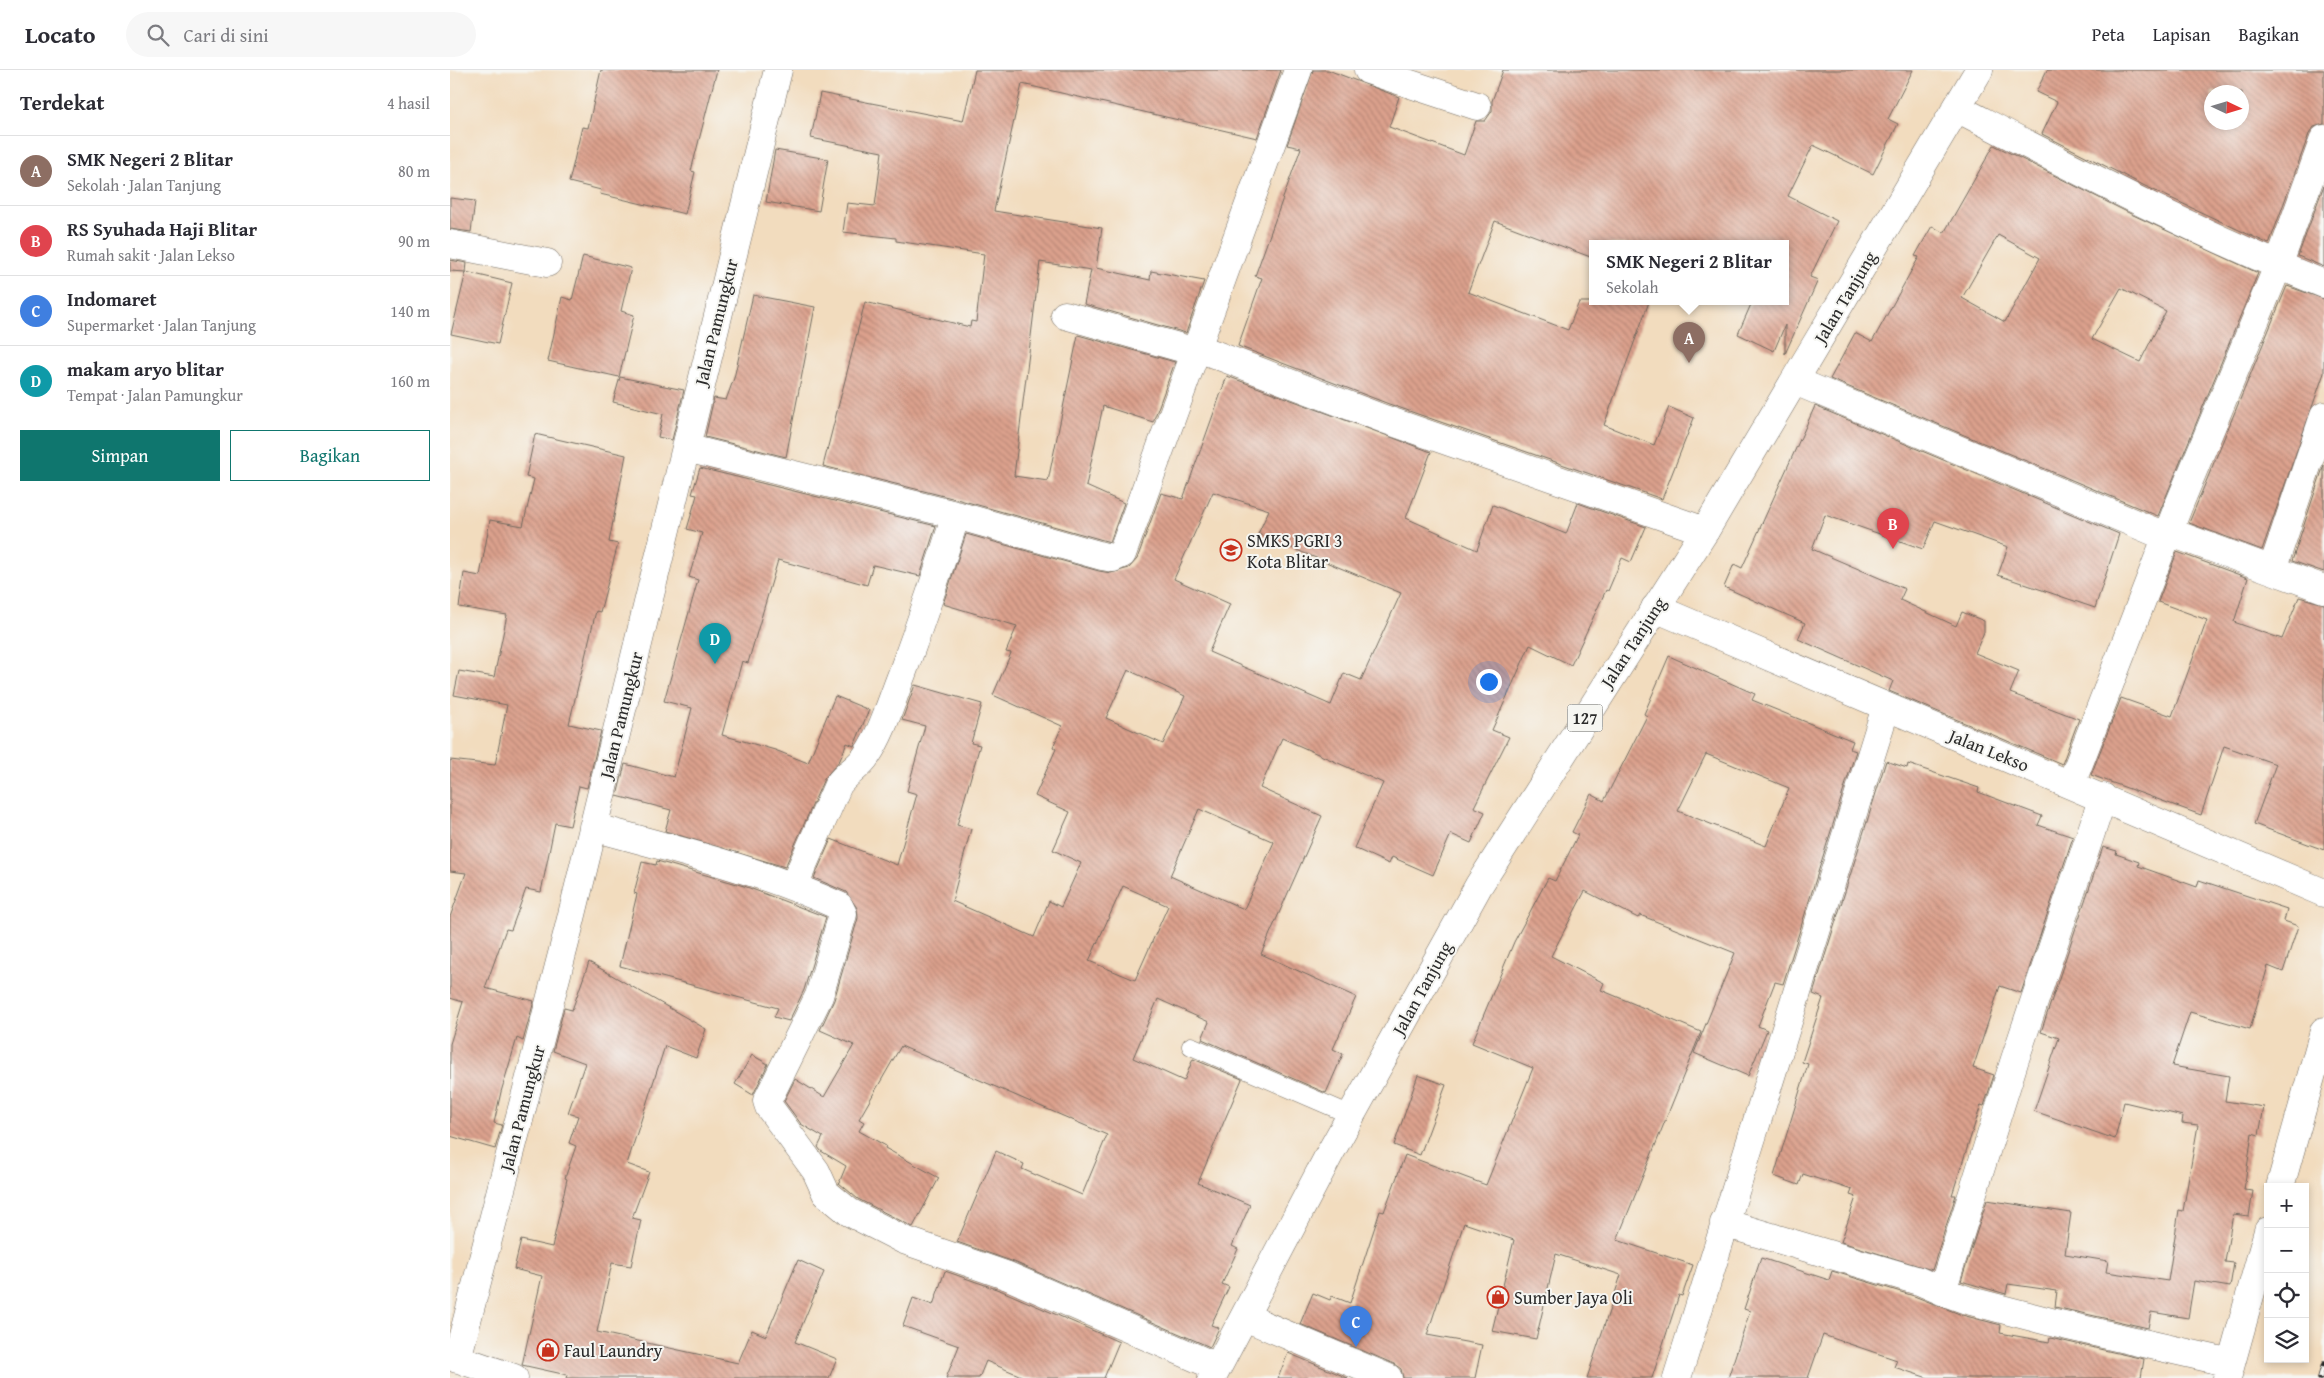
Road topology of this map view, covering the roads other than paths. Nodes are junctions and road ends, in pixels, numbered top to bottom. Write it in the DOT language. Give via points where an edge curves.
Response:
graph roads {
  1 [pos="778,70"];
  2 [pos="1298,70"];
  3 [pos="1368,70"];
  4 [pos="1979,70"];
  5 [pos="1477,106"];
  6 [pos="1957,108"];
  7 [pos="2324,139"];
  8 [pos="450,244"];
  9 [pos="547,263"];
  10 [pos="2278,266"];
  11 [pos="2324,284"];
  12 [pos="1066,315"];
  13 [pos="1197,350"];
  14 [pos="1795,380"];
  15 [pos="2324,416"];
  16 [pos="686,448"];
  17 [pos="956,515"];
  18 [pos="1705,531"];
  19 [pos="2168,534"];
  20 [pos="2272,570"];
  21 [pos="2324,589"];
  22 [pos="1655,608"];
  23 [pos="1886,707"];
  24 [pos="2071,784"];
  25 [pos="2103,797"];
  26 [pos="593,827"];
  27 [pos="794,885"];
  28 [pos="2324,893"];
  29 [pos="2324,1031"];
  30 [pos="1191,1046"];
  31 [pos="1351,1115"];
  32 [pos="2281,1183"];
  33 [pos="1724,1223"];
  34 [pos="2264,1245"];
  35 [pos="1942,1291"];
  36 [pos="1245,1317"];
  37 [pos="454,1358"];
  38 [pos="2229,1370"];
  39 [pos="1214,1373"];
  40 [pos="514,1378"];
  41 [pos="1388,1378"];
  42 [pos="1677,1378"];
  1 -- 16 [label="street, Jalan Pamungkur"];
  2 -- 13 [label="street"];
  3 -- 5 [label="street"];
  4 -- 6 [label="street, Jalan Tanjung / 127"];
  6 -- 10 [label="street"];
  6 -- 14 [label="street, Jalan Tanjung / 127"];
  7 -- 10 [label="street"];
  8 -- 9 [label="street"];
  10 -- 11 [label="street"];
  10 -- 19 [label="street"];
  12 -- 13 [label="street"];
  13 -- 17 [label="street" via="1122,554 1113,558 1102,556"];
  13 -- 18 [label="street" via="1411,429"];
  14 -- 18 [label="street, Jalan Tanjung / 127"];
  14 -- 19 [label="street"];
  15 -- 20 [label="street"];
  16 -- 17 [label="street"];
  16 -- 26 [label="street, Jalan Pamungkur"];
  17 -- 27 [label="street" via="930,600 881,729 866,757 838,785"];
  18 -- 22 [label="street, Jalan Tanjung / 127"];
  19 -- 20 [label="street"];
  19 -- 24 [label="street"];
  20 -- 21 [label="street"];
  22 -- 23 [label="street, Jalan Lekso"];
  22 -- 31 [label="street, Jalan Tanjung / 127" via="1479,885"];
  23 -- 24 [label="street, Jalan Lekso"];
  23 -- 33 [label="street"];
  24 -- 25 [label="street, Jalan Lekso"];
  25 -- 28 [label="street, Jalan Lekso"];
  25 -- 35 [label="street"];
  26 -- 27 [label="street"];
  26 -- 37 [label="street, Jalan Pamungkur" via="554,987"];
  27 -- 39 [label="street" via="839,906 843,914 819,996 767,1101 816,1171 826,1193 849,1212 904,1240 1008,1276"];
  29 -- 32 [label="street"];
  30 -- 31 [label="lane"];
  31 -- 36 [label="street, Jalan Tanjung / 127"];
  33 -- 35 [label="street"];
  33 -- 42 [label="street"];
  34 -- 38 [label="street"];
  35 -- 38 [label="street"];
  36 -- 39 [label="street, Jalan Tanjung / 127"];
  36 -- 41 [label="street"];
  37 -- 40 [label="street"];
}
